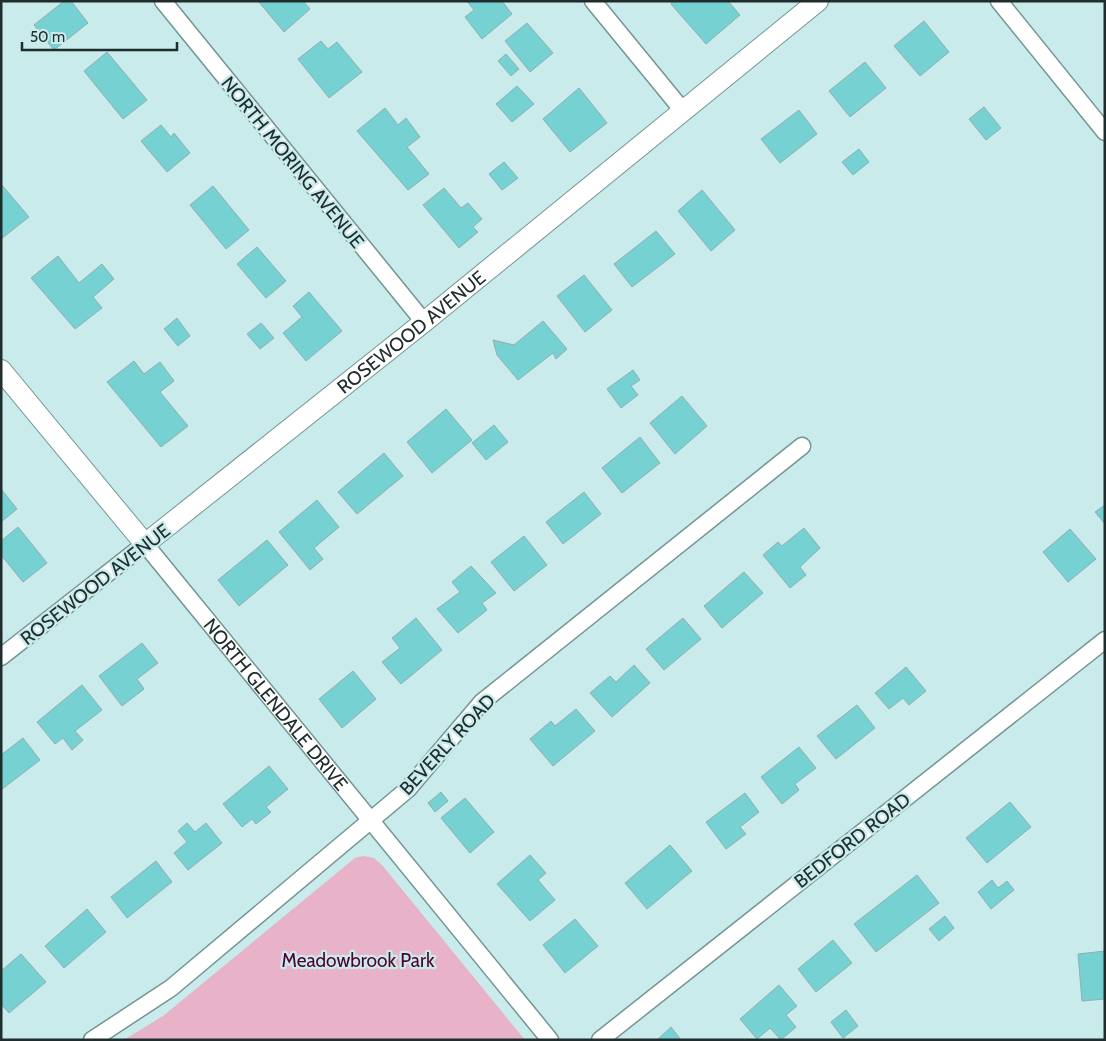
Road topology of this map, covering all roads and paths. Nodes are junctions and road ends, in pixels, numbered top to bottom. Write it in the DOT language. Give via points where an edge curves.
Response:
graph roads {
  1 [pos="163,1"];
  2 [pos="593,1"];
  3 [pos="818,1"];
  4 [pos="999,1"];
  5 [pos="684,112"];
  6 [pos="1105,132"];
  7 [pos="424,322"];
  8 [pos="1,370"];
  9 [pos="802,446"];
  10 [pos="145,544"];
  11 [pos="1105,640"];
  12 [pos="1,657"];
  13 [pos="370,821"];
  14 [pos="92,1040"];
  15 [pos="550,1040"];
  16 [pos="600,1040"];
  1 -- 7 [label="street, NORTH MORING AVENUE"];
  2 -- 5 [label="street"];
  3 -- 5 [label="street, ROSEWOOD AVENUE"];
  4 -- 6 [label="street"];
  5 -- 7 [label="street, ROSEWOOD AVENUE"];
  7 -- 10 [label="street, ROSEWOOD AVENUE"];
  8 -- 10 [label="street, NORTH GLENDALE DRIVE"];
  9 -- 13 [label="street, BEVERLY ROAD" via="482,702 408,790"];
  10 -- 12 [label="street, ROSEWOOD AVENUE"];
  10 -- 13 [label="street, NORTH GLENDALE DRIVE"];
  11 -- 16 [label="street, BEDFORD ROAD"];
  13 -- 14 [label="street, BEVERLY ROAD" via="171,988"];
  13 -- 15 [label="street, NORTH GLENDALE DRIVE"];
}
